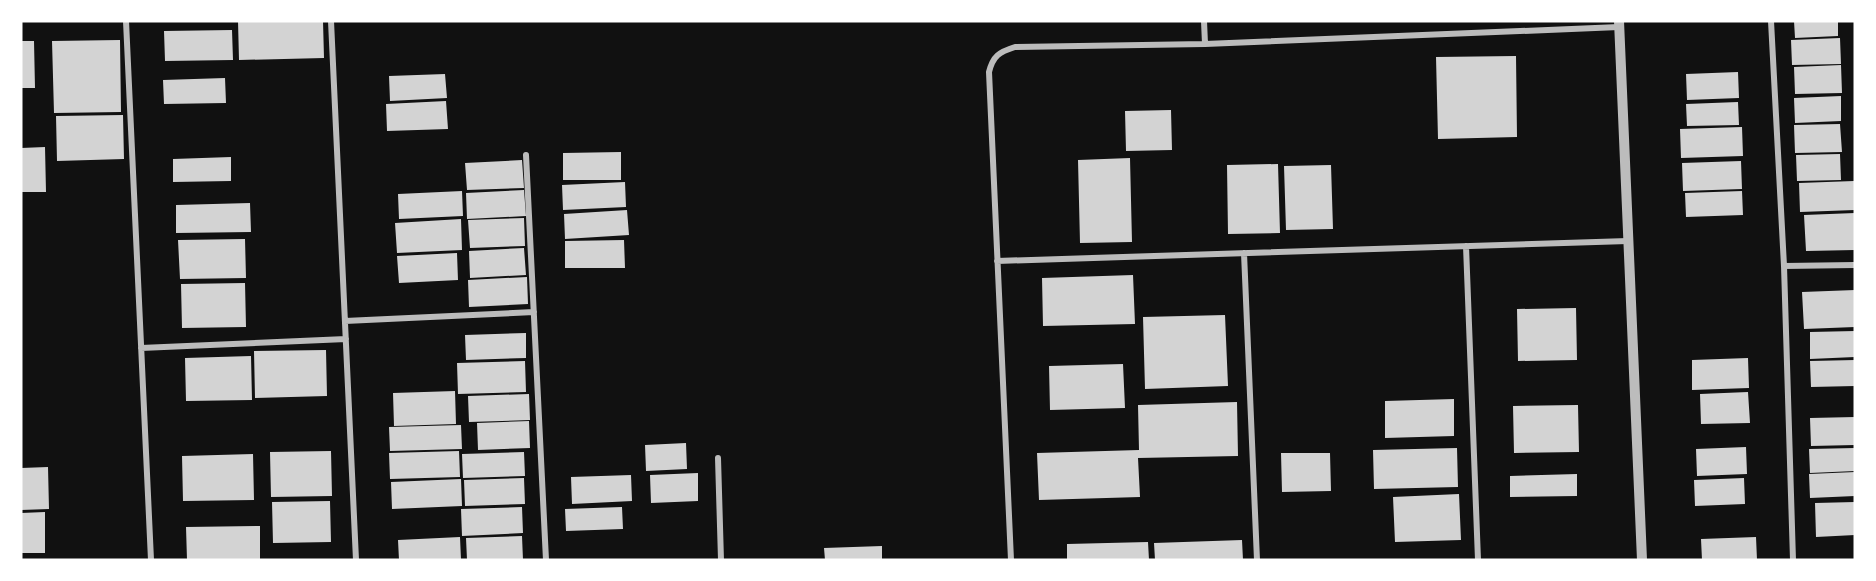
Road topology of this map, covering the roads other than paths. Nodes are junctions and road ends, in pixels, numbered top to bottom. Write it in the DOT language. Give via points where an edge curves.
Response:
graph roads {
  1 [pos="126,21"];
  2 [pos="331,21"];
  3 [pos="1204,21"];
  4 [pos="1771,21"];
  5 [pos="1619,24"];
  6 [pos="1205,44"];
  7 [pos="526,155"];
  8 [pos="1628,241"];
  9 [pos="1466,246"];
  10 [pos="1244,253"];
  11 [pos="998,261"];
  12 [pos="1855,265"];
  13 [pos="1784,266"];
  14 [pos="534,312"];
  15 [pos="345,321"];
  16 [pos="346,339"];
  17 [pos="141,348"];
  18 [pos="718,458"];
  19 [pos="151,560"];
  20 [pos="356,560"];
  21 [pos="546,560"];
  22 [pos="722,560"];
  23 [pos="1011,560"];
  24 [pos="1257,560"];
  25 [pos="1478,560"];
  26 [pos="1642,560"];
  27 [pos="1794,560"];
  1 -- 17 [label="street"];
  2 -- 15 [label="street"];
  3 -- 6 [label="street"];
  4 -- 13 [label="street"];
  5 -- 6 [label="street"];
  5 -- 8 [label="street"];
  6 -- 11 [label="street" via="1015,47 1001,51 993,59 989,72"];
  7 -- 14 [label="street"];
  8 -- 9 [label="street"];
  8 -- 26 [label="street"];
  9 -- 10 [label="street"];
  9 -- 25 [label="street"];
  10 -- 11 [label="street"];
  10 -- 24 [label="street"];
  11 -- 23 [label="street"];
  12 -- 13 [label="street"];
  13 -- 27 [label="street"];
  14 -- 15 [label="street"];
  14 -- 21 [label="street"];
  15 -- 16 [label="street"];
  16 -- 17 [label="street"];
  16 -- 20 [label="street"];
  17 -- 19 [label="street"];
  18 -- 22 [label="street"];
}
